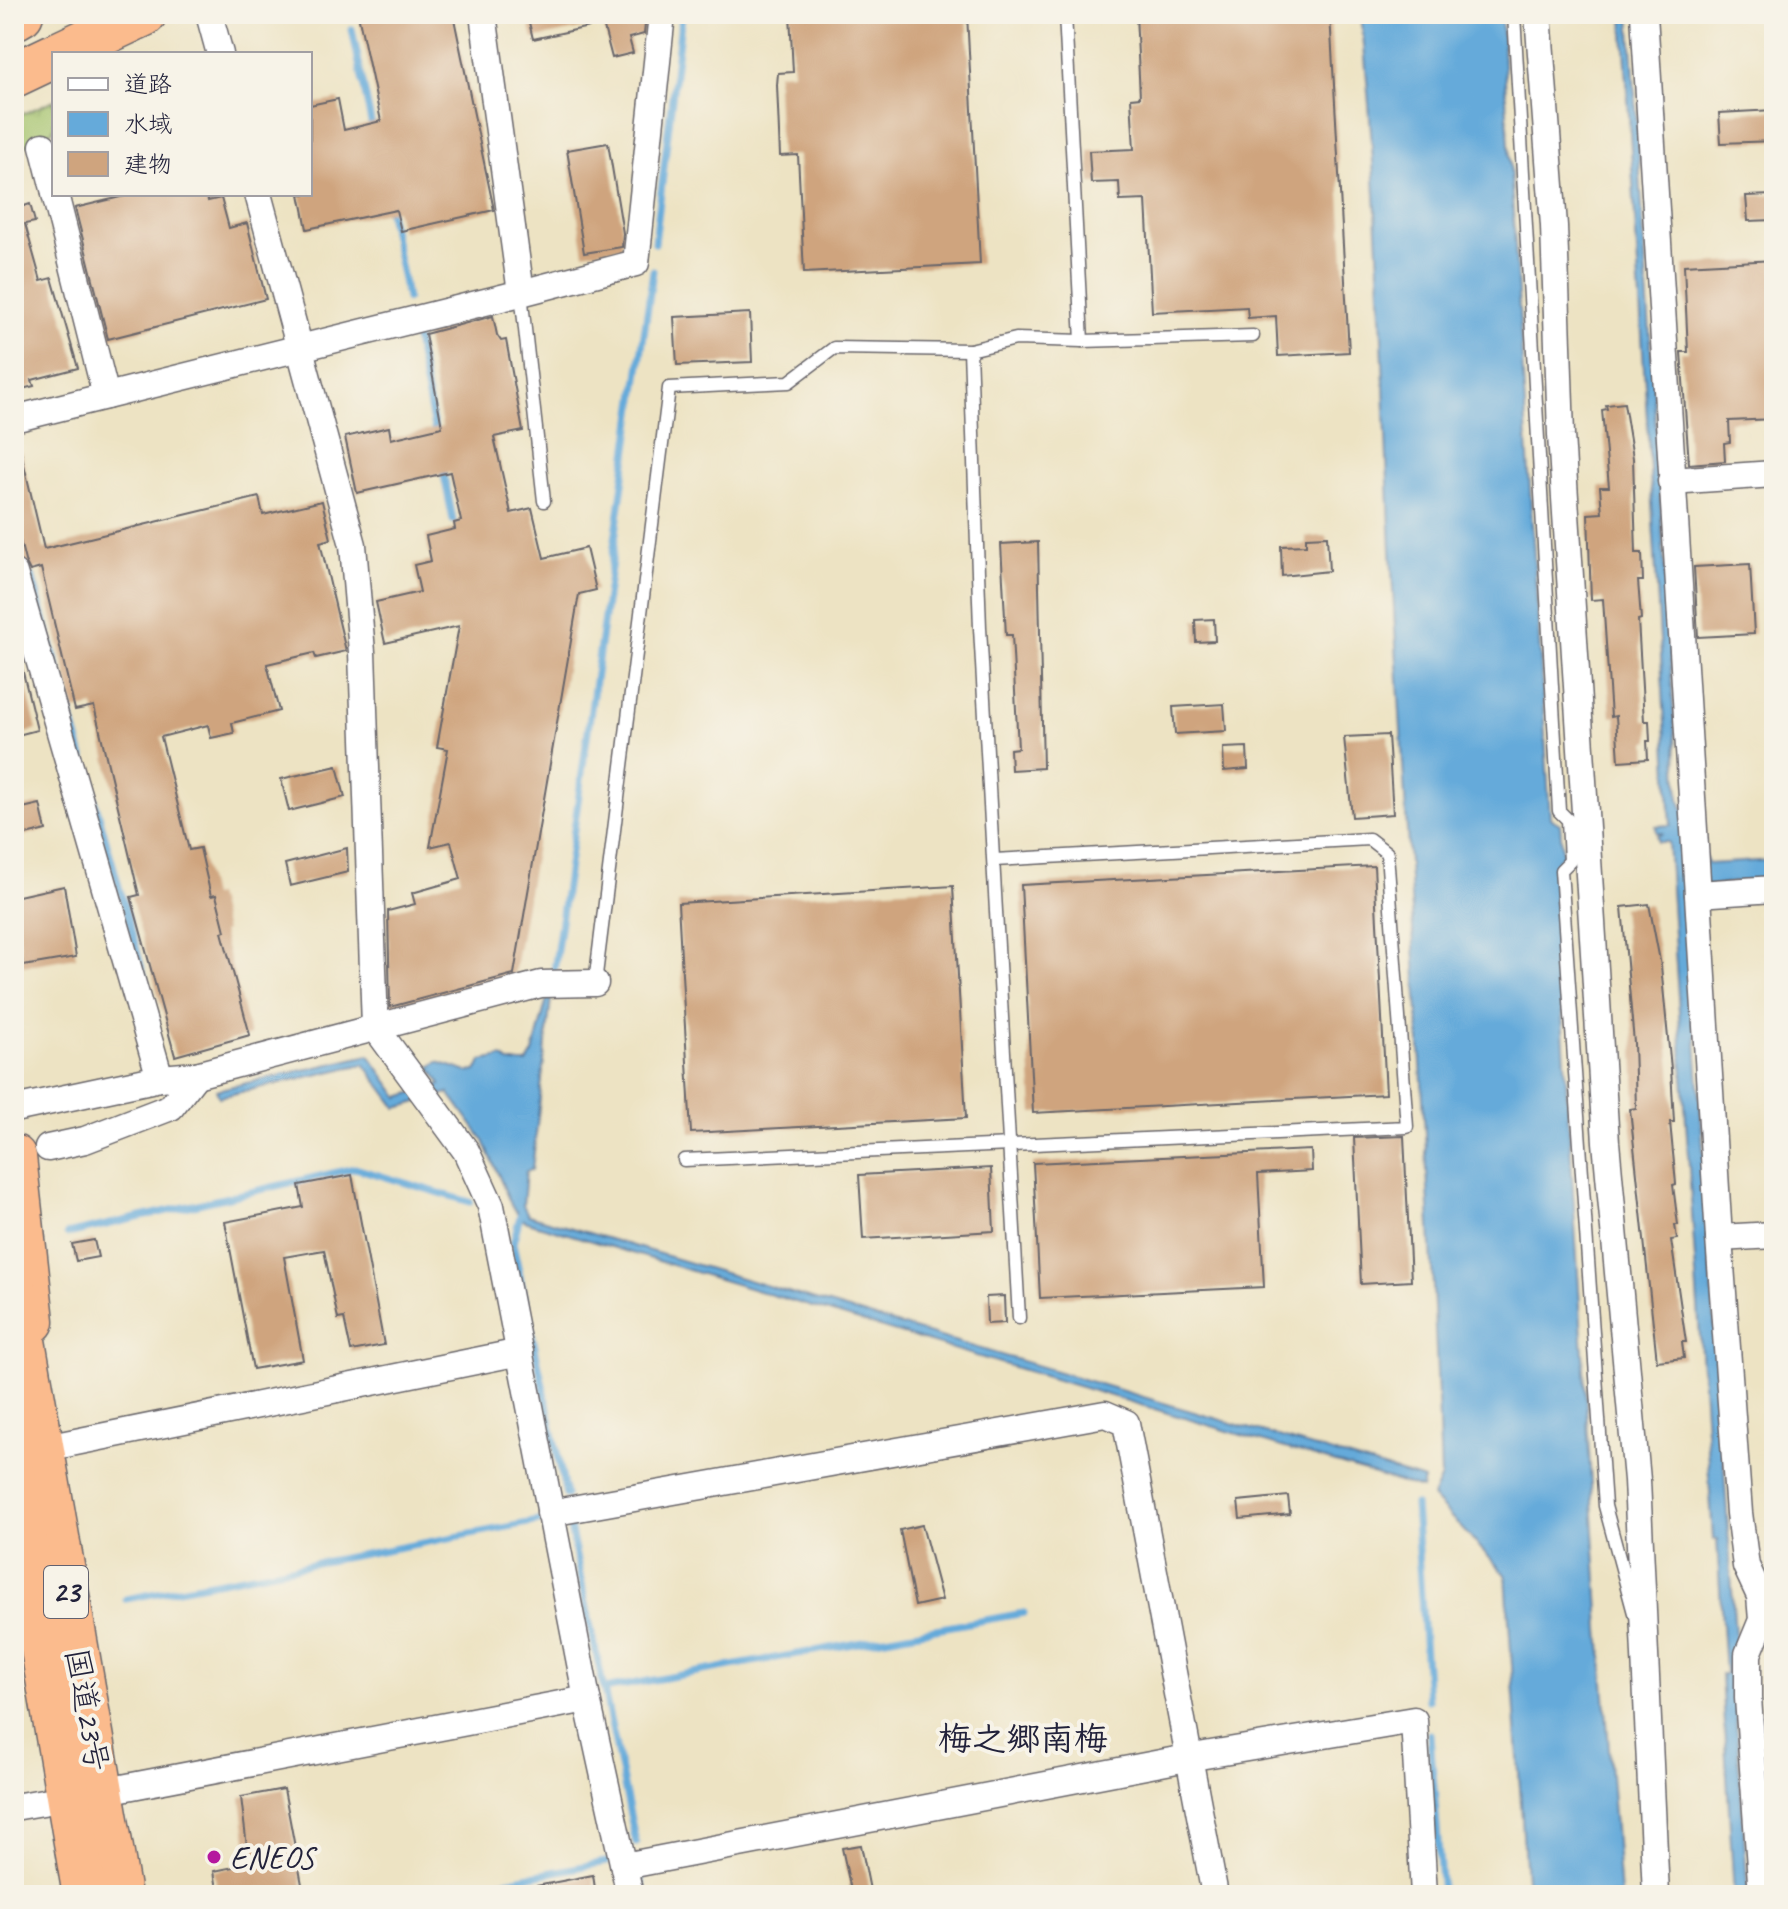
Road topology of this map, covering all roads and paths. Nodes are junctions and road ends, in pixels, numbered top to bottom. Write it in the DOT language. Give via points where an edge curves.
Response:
graph roads {
  1 [pos="21,14"];
  2 [pos="144,14"];
  3 [pos="209,14"];
  4 [pos="483,14"];
  5 [pos="662,14"];
  6 [pos="1065,14"];
  7 [pos="1514,14"];
  8 [pos="1538,14"];
  9 [pos="1644,14"];
  10 [pos="14,18"];
  11 [pos="62,52"];
  12 [pos="219,52"];
  13 [pos="52,57"];
  14 [pos="14,75"];
  15 [pos="43,146"];
  16 [pos="52,180"];
  17 [pos="56,196"];
  18 [pos="259,196"];
  19 [pos="521,293"];
  20 [pos="1253,336"];
  21 [pos="1082,341"];
  22 [pos="300,348"];
  23 [pos="970,350"];
  24 [pos="106,396"];
  25 [pos="14,419"];
  26 [pos="1774,474"];
  27 [pos="1671,481"];
  28 [pos="544,501"];
  29 [pos="14,573"];
  30 [pos="994,860"];
  31 [pos="1774,889"];
  32 [pos="1698,894"];
  33 [pos="595,983"];
  34 [pos="375,1027"];
  35 [pos="196,1075"];
  36 [pos="160,1078"];
  37 [pos="14,1109"];
  38 [pos="1010,1145"];
  39 [pos="31,1152"];
  40 [pos="684,1160"];
  41 [pos="1774,1235"];
  42 [pos="1719,1238"];
  43 [pos="14,1289"];
  44 [pos="1019,1318"];
  45 [pos="520,1352"];
  46 [pos="27,1464"];
  47 [pos="550,1513"];
  48 [pos="1646,1661"];
  49 [pos="587,1699"];
  50 [pos="1187,1758"];
  51 [pos="84,1795"];
  52 [pos="14,1807"];
  53 [pos="624,1866"];
  54 [pos="85,1895"];
  55 [pos="119,1895"];
  56 [pos="630,1895"];
  57 [pos="1215,1895"];
  58 [pos="1424,1895"];
  59 [pos="1656,1895"];
  60 [pos="1762,1895"];
  1 -- 10 [label="highway"];
  2 -- 11 [label="highway"];
  3 -- 12 [label="street"];
  4 -- 19 [label="street"];
  5 -- 19 [label="street" via="636,263"];
  6 -- 21 [label="lane"];
  7 -- 48 [label="lane" via="1559,811 1568,820 1570,861 1561,870 1605,1506"];
  8 -- 48 [label="street" via="1606,1142 1633,1420"];
  9 -- 27 [label="street"];
  13 -- 14 [label="highway"];
  15 -- 16 [label="street"];
  17 -- 24 [label="street"];
  18 -- 22 [label="street"];
  19 -- 22 [label="street"];
  19 -- 28 [label="lane"];
  20 -- 21 [label="lane"];
  21 -- 23 [label="lane" via="1016,339"];
  22 -- 24 [label="street"];
  22 -- 34 [label="street" via="353,545 362,652"];
  23 -- 30 [label="lane"];
  23 -- 33 [label="lane" via="834,348 789,382 669,388"];
  24 -- 25 [label="street"];
  26 -- 27 [label="street"];
  27 -- 32 [label="street"];
  29 -- 36 [label="street"];
  30 -- 38 [label="lane"];
  30 -- 38 [label="lane" via="1369,839 1387,853 1407,1127"];
  31 -- 32 [label="street"];
  32 -- 42 [label="street"];
  33 -- 34 [label="street" via="554,984"];
  34 -- 35 [label="street"];
  34 -- 45 [label="street" via="466,1151 491,1206"];
  35 -- 36 [label="street"];
  35 -- 39 [label="street" via="171,1107 85,1140"];
  36 -- 37 [label="street"];
  38 -- 40 [label="lane"];
  38 -- 44 [label="lane"];
  39 -- 46 [label="highway"];
  41 -- 42 [label="street"];
  42 -- 60 [label="street" via="1739,1513 1746,1566 1760,1596 1762,1620 1748,1654"];
  43 -- 46 [label="highway, 国道23号 / 23"];
  45 -- 46 [label="street"];
  45 -- 47 [label="street"];
  46 -- 51 [label="highway, 国道23号 / 23"];
  47 -- 49 [label="street"];
  47 -- 50 [label="street" via="1105,1414 1126,1423"];
  48 -- 59 [label="street"];
  49 -- 51 [label="street"];
  49 -- 53 [label="street"];
  50 -- 53 [label="street"];
  50 -- 57 [label="street"];
  50 -- 58 [label="street" via="1414,1720"];
  51 -- 52 [label="street"];
  51 -- 54 [label="highway, 国道23号 / 23"];
  51 -- 55 [label="highway, 国道23号 / 23"];
  53 -- 56 [label="street"];
}
